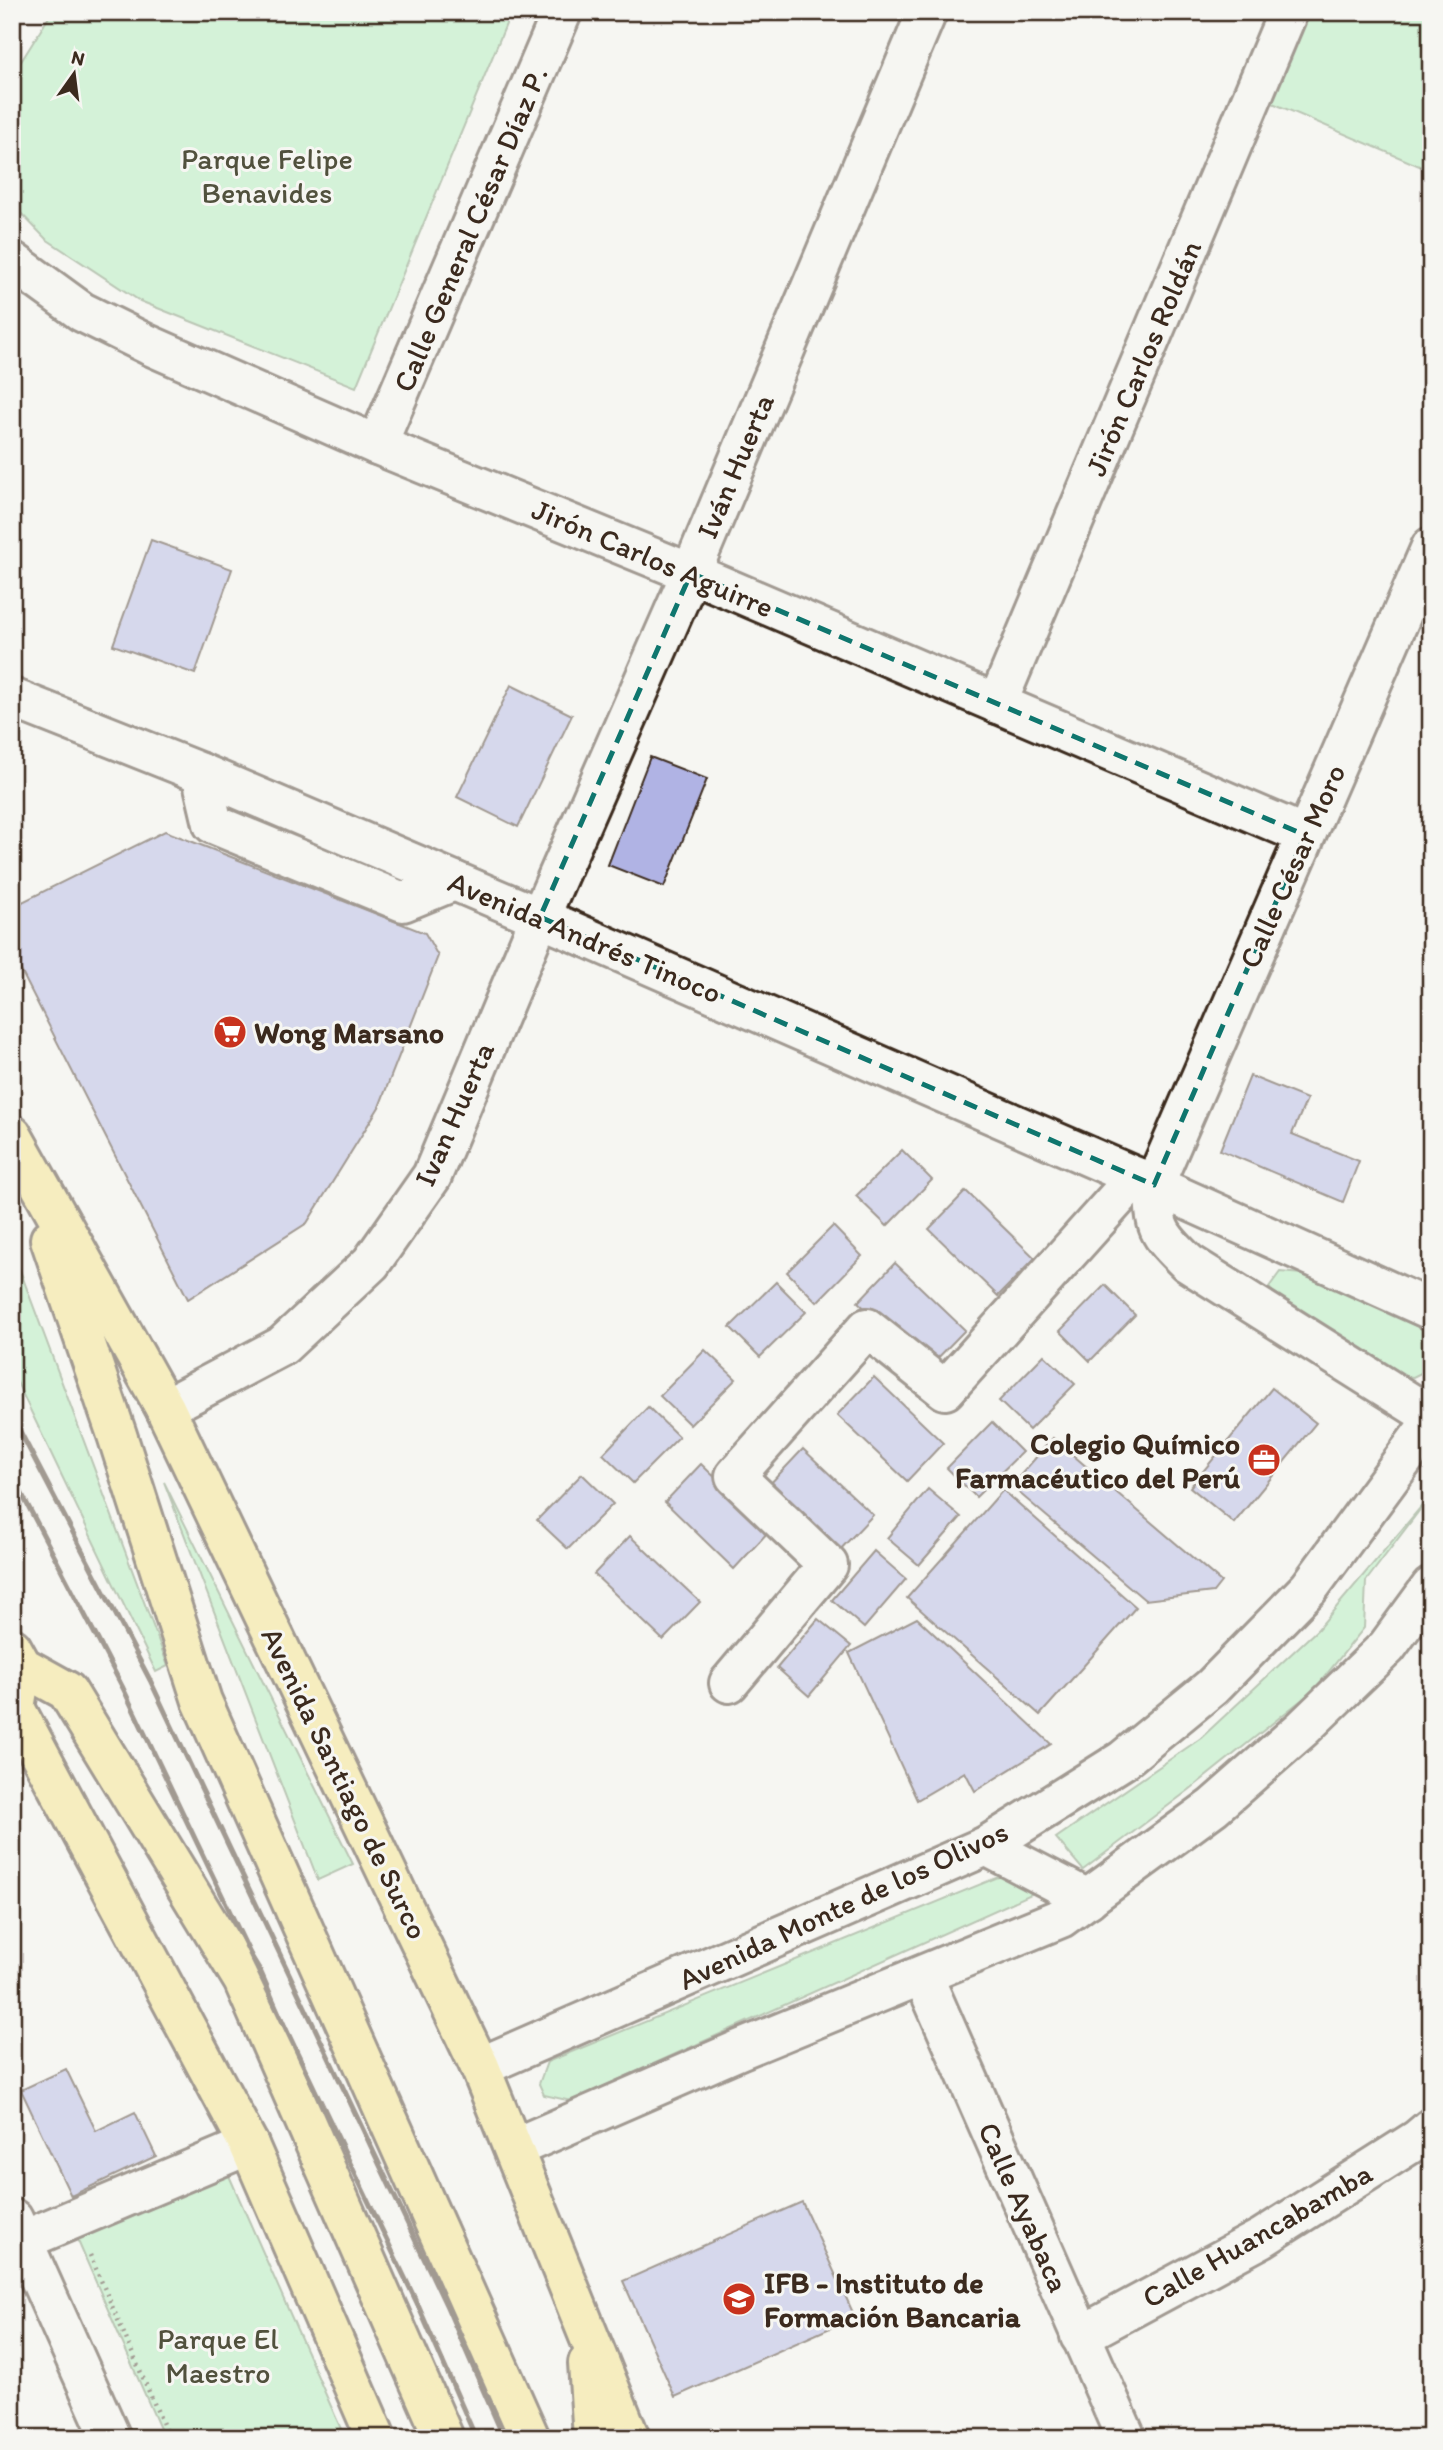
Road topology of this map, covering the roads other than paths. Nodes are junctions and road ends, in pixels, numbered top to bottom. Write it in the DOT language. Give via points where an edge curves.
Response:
graph roads {
  1 [pos="562,12"];
  2 [pos="927,12"];
  3 [pos="1288,12"];
  4 [pos="12,261"];
  5 [pos="377,445"];
  6 [pos="1431,547"];
  7 [pos="691,573"];
  8 [pos="12,698"];
  9 [pos="997,704"];
  10 [pos="1305,835"];
  11 [pos="540,917"];
  12 [pos="15,1142"];
  13 [pos="1145,1181"];
  14 [pos="1431,1310"];
  15 [pos="165,1408"];
  16 [pos="1431,1416"];
  17 [pos="1431,1422"];
  18 [pos="1431,1587"];
  19 [pos="17,1657"];
  20 [pos="729,1683"];
  21 [pos="986,1846"];
  22 [pos="1088,1899"];
  23 [pos="923,1976"];
  24 [pos="480,2067"];
  25 [pos="1431,2128"];
  26 [pos="249,2145"];
  27 [pos="514,2148"];
  28 [pos="16,2234"];
  29 [pos="586,2333"];
  30 [pos="1080,2336"];
  31 [pos="111,2438"];
  32 [pos="376,2438"];
  33 [pos="444,2438"];
  34 [pos="530,2438"];
  35 [pos="593,2438"];
  36 [pos="630,2438"];
  37 [pos="1126,2438"];
  1 -- 5 [label="street, Calle General César Díaz P."];
  2 -- 7 [label="street, Iván Huerta"];
  3 -- 9 [label="street, Jirón Carlos Roldán"];
  4 -- 5 [label="street, Jirón Carlos Aguirre" via="82,312"];
  5 -- 7 [label="street, Jirón Carlos Aguirre"];
  6 -- 10 [label="street, Calle César Moro"];
  7 -- 9 [label="street, Jirón Carlos Aguirre"];
  7 -- 11 [label="street, Iván Huerta"];
  8 -- 11 [label="street, Avenida Andrés Tinoco"];
  9 -- 10 [label="street, Jirón Carlos Aguirre"];
  10 -- 13 [label="street, Calle César Moro"];
  11 -- 13 [label="street, Avenida Andrés Tinoco"];
  11 -- 15 [label="street, Ivan Huerta" via="432,1176 371,1263 282,1346"];
  12 -- 15 [label="main road, Avenida Santiago de Surco"];
  12 -- 34 [label="main road, Avenida Santiago de Surco" via="117,1435 202,1701"];
  13 -- 14 [label="street, Avenida Andrés Tinoco"];
  13 -- 16 [label="street" via="1155,1221 1167,1242 1188,1263"];
  13 -- 20 [label="street" via="944,1390 867,1328 735,1476 828,1564"];
  15 -- 24 [label="main road, Avenida Santiago de Surco"];
  17 -- 21 [label="street, Avenida Monte de los Olivos" via="1309,1588 1212,1687 1123,1760"];
  18 -- 22 [label="street" via="1387,1647 1302,1729 1213,1807"];
  19 -- 26 [label="main road" via="15,1708"];
  19 -- 33 [label="main road" via="68,1691 243,1980"];
  21 -- 22 [label="street"];
  21 -- 24 [label="street, Avenida Monte de los Olivos"];
  22 -- 23 [label="street" via="1061,1918"];
  23 -- 27 [label="street" via="738,2050"];
  23 -- 30 [label="street, Calle Ayabaca"];
  24 -- 27 [label="main road, Avenida Santiago de Surco"];
  25 -- 30 [label="street, Calle Huancabamba" via="1262,2238"];
  26 -- 28 [label="street"];
  26 -- 32 [label="main road"];
  27 -- 29 [label="main road, Avenida Santiago de Surco"];
  28 -- 31 [label="street"];
  29 -- 35 [label="main road"];
  29 -- 36 [label="main road, Avenida Santiago de Surco"];
  30 -- 37 [label="street, Calle Ayabaca"];
}
